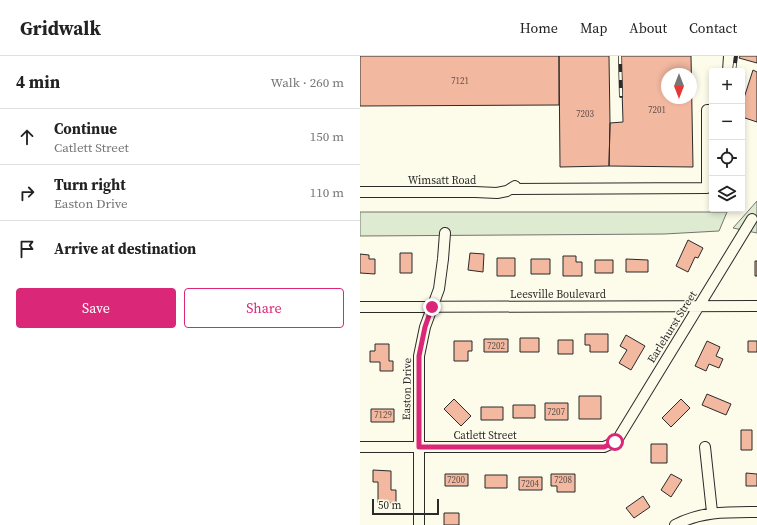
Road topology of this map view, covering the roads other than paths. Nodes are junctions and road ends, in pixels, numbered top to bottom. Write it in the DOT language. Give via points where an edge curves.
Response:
graph roads {
  1 [pos="729,56"];
  2 [pos="728,68"];
  3 [pos="709,110"];
  4 [pos="520,182"];
  5 [pos="512,189"];
  6 [pos="360,192"];
  7 [pos="752,219"];
  8 [pos="445,234"];
  9 [pos="699,306"];
  10 [pos="757,306"];
  11 [pos="360,307"];
  12 [pos="432,307"];
  13 [pos="610,445"];
  14 [pos="705,446"];
  15 [pos="419,447"];
  16 [pos="360,448"];
  17 [pos="712,512"];
  18 [pos="757,512"];
  19 [pos="419,525"];
  20 [pos="675,525"];
  1 -- 2 [label="street"];
  3 -- 5 [label="street" via="707,188"];
  4 -- 5 [label="street, Wimsatt Road"];
  5 -- 6 [label="street, Wimsatt Road" via="497,194"];
  7 -- 9 [label="street, Earlehurst Street"];
  8 -- 12 [label="street, Easton Drive" via="439,289"];
  9 -- 10 [label="street, Leesville Boulevard"];
  9 -- 12 [label="street, Leesville Boulevard"];
  9 -- 13 [label="street, Earlehurst Street" via="619,437"];
  11 -- 12 [label="street, Leesville Boulevard"];
  12 -- 15 [label="street, Easton Drive" via="419,356"];
  13 -- 15 [label="street, Catlett Street"];
  14 -- 17 [label="street"];
  15 -- 16 [label="street, Catlett Street"];
  15 -- 19 [label="street, Easton Drive"];
  17 -- 18 [label="street"];
  17 -- 20 [label="street"];
}
